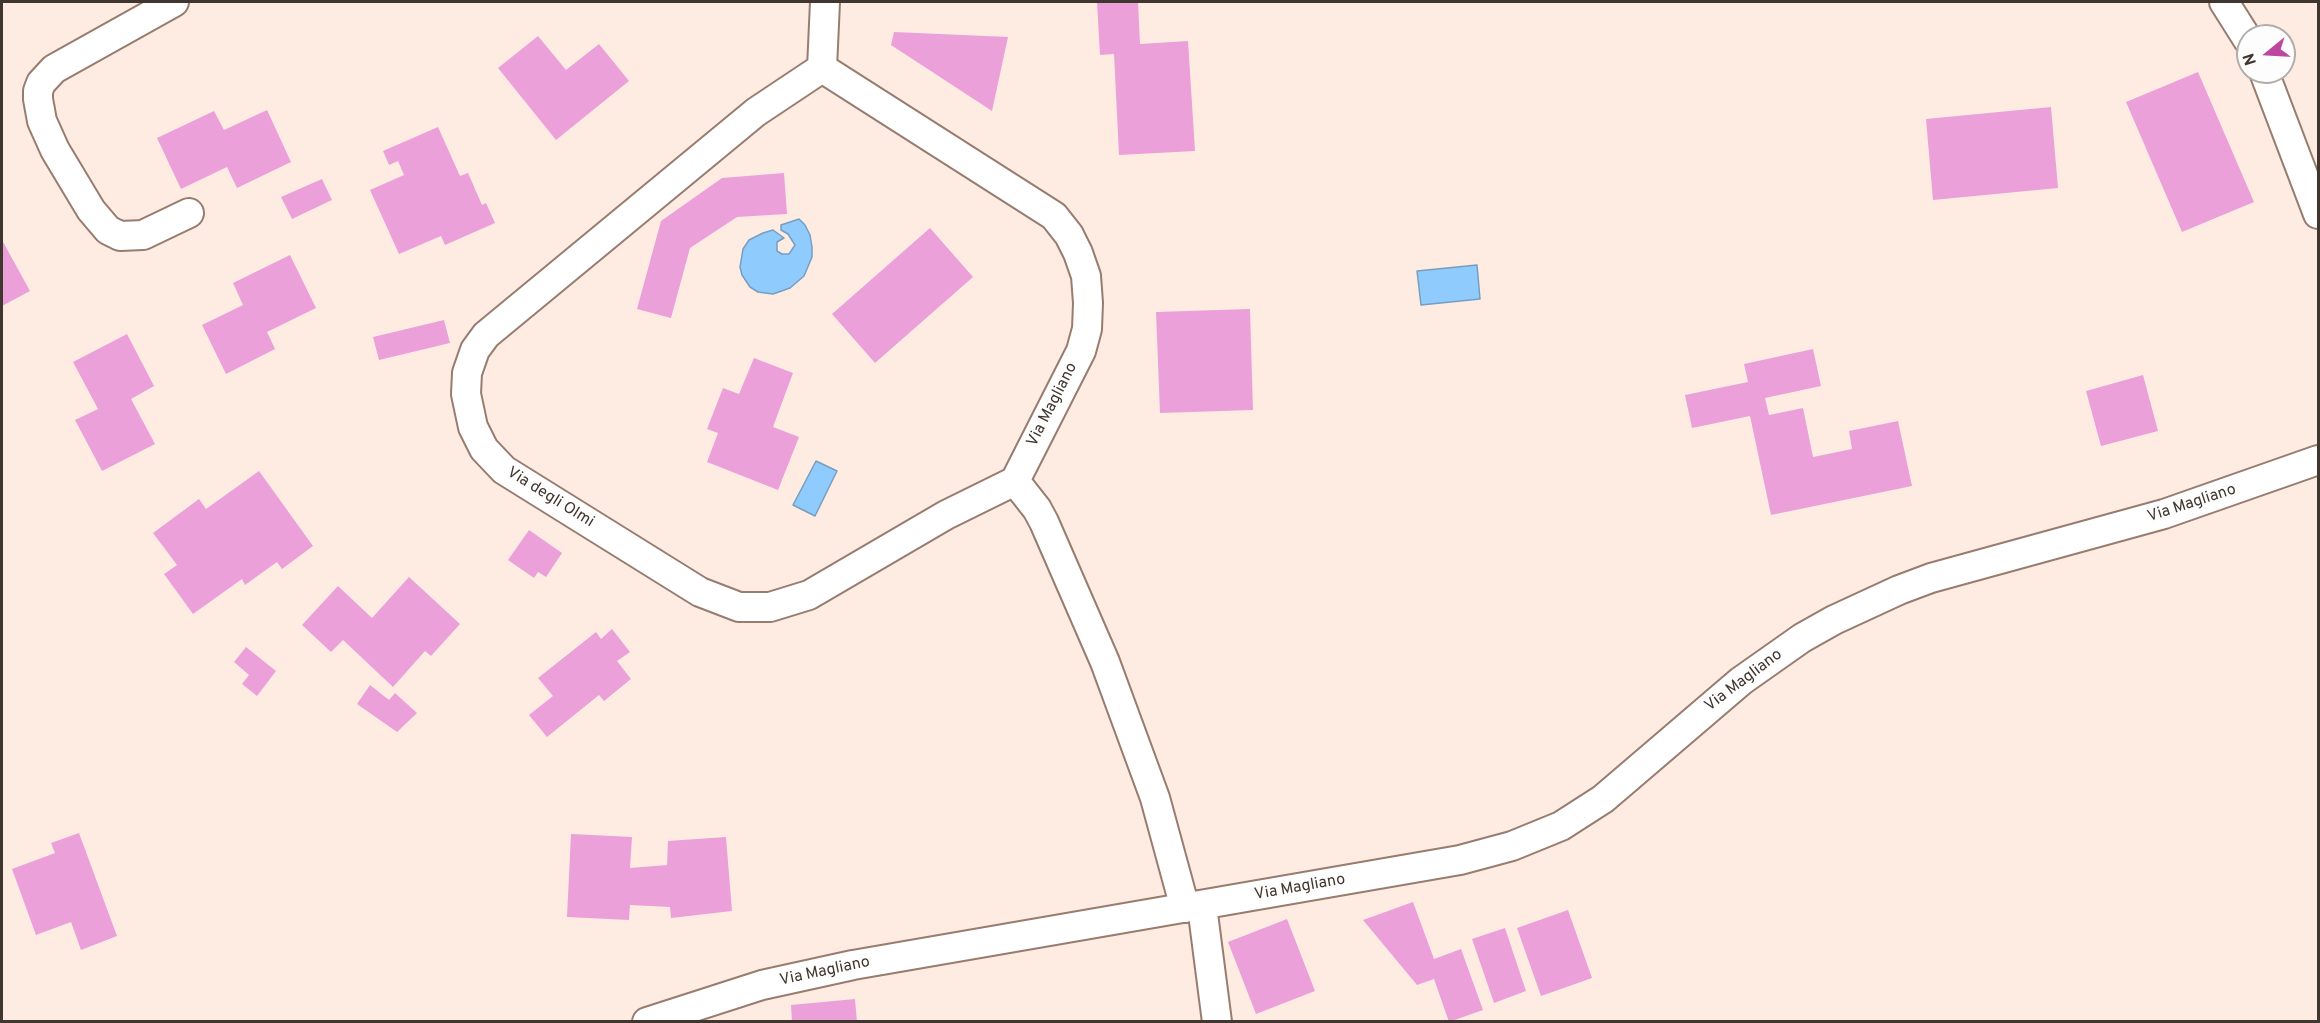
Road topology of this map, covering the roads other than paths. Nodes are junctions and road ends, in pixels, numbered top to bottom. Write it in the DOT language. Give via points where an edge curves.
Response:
graph roads {
  1 [pos="174,2"];
  2 [pos="825,2"];
  3 [pos="2224,2"];
  4 [pos="2238,24"];
  5 [pos="822,68"];
  6 [pos="2269,84"];
  7 [pos="189,213"];
  8 [pos="2319,214"];
  9 [pos="2319,460"];
  10 [pos="1015,481"];
  11 [pos="1193,907"];
  12 [pos="647,1022"];
  13 [pos="1217,1022"];
  1 -- 7 [label="street" via="54,69 41,83 38,99 42,121 55,150 91,210 108,230 120,236 142,235"];
  2 -- 5 [label="street"];
  3 -- 4 [label="street"];
  5 -- 10 [label="street, Via Magliano" via="1054,216 1078,253 1086,276 1088,303 1081,351"];
  5 -- 10 [label="street, Via degli Olmi" via="756,112 486,335 468,374 466,394 473,427 484,449 504,470 700,592 739,607 770,607 808,595 946,515"];
  6 -- 8 [label="street"];
  9 -- 11 [label="street, Via Magliano" via="2164,514 1931,578 1834,620 1741,681 1603,799 1536,838 1460,860"];
  10 -- 11 [label="street" via="1044,522 1105,662"];
  11 -- 12 [label="street, Via Magliano" via="808,975 725,996"];
  11 -- 13 [label="street"];
}
